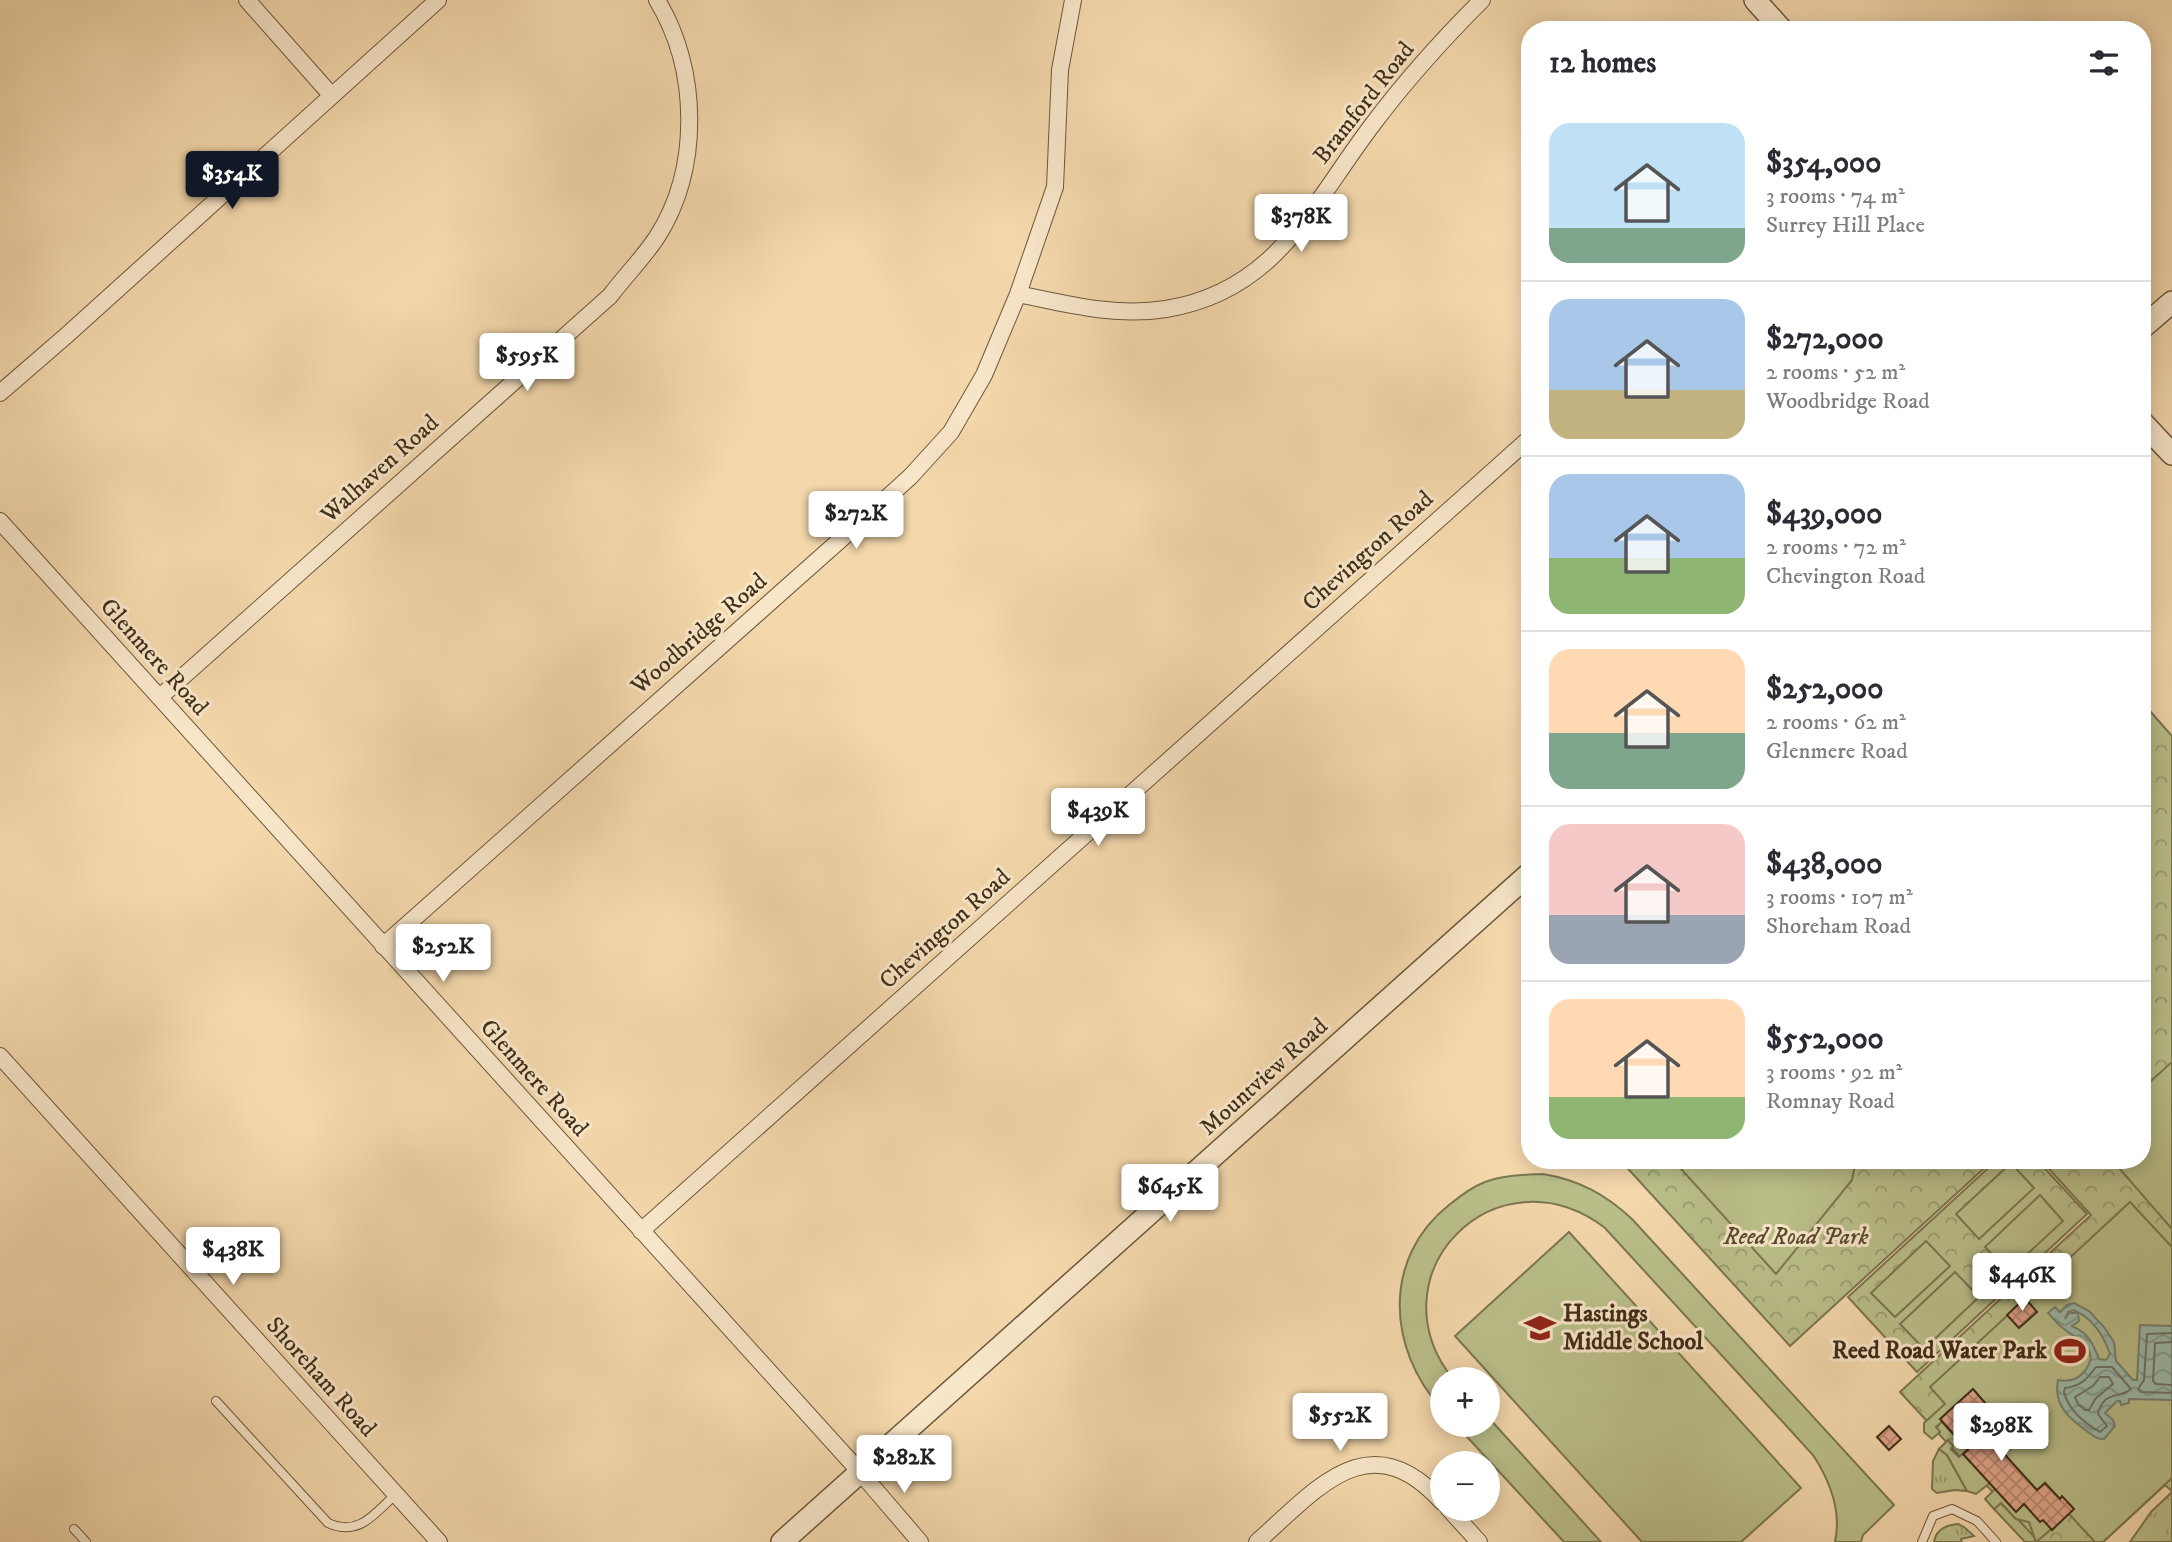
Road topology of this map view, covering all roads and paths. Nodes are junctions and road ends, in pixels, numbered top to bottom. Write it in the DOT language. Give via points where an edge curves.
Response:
graph roads {
  1 [pos="247,0"];
  2 [pos="438,0"];
  3 [pos="657,0"];
  4 [pos="1073,0"];
  5 [pos="1482,0"];
  6 [pos="1755,0"];
  7 [pos="1774,21"];
  8 [pos="332,96"];
  9 [pos="1018,295"];
  10 [pos="2172,302"];
  11 [pos="2151,320"];
  12 [pos="0,393"];
  13 [pos="2151,432"];
  14 [pos="1521,446"];
  15 [pos="2172,454"];
  16 [pos="0,521"];
  17 [pos="160,697"];
  18 [pos="1521,881"];
  19 [pos="383,946"];
  20 [pos="0,1056"];
  21 [pos="641,1231"];
  22 [pos="216,1401"];
  23 [pos="860,1472"];
  24 [pos="1430,1489"];
  25 [pos="396,1494"];
  26 [pos="1460,1521"];
  27 [pos="74,1529"];
  28 [pos="86,1542"];
  29 [pos="439,1542"];
  30 [pos="782,1542"];
  31 [pos="920,1542"];
  32 [pos="1257,1542"];
  33 [pos="1479,1542"];
  34 [pos="1922,1542"];
  35 [pos="1996,1542"];
  1 -- 8 [label="street"];
  2 -- 8 [label="street"];
  3 -- 17 [label="street, Walhaven Road" via="677,43 689,116 679,190 657,236 610,296"];
  4 -- 9 [label="street, Woodbridge Road" via="1060,70 1055,187"];
  5 -- 9 [label="street, Bramford Road" via="1410,77 1302,224 1273,258 1252,274 1198,302 1165,309 1099,311"];
  6 -- 7 [label="street"];
  8 -- 12 [label="street"];
  9 -- 19 [label="street, Woodbridge Road" via="984,375 951,432 911,476"];
  10 -- 11 [label="street"];
  13 -- 15 [label="street"];
  14 -- 21 [label="street, Chevington Road"];
  16 -- 17 [label="street, Glenmere Road"];
  17 -- 19 [label="street, Glenmere Road"];
  18 -- 23 [label="street, Mountview Road"];
  19 -- 21 [label="street, Glenmere Road"];
  20 -- 25 [label="street, Shoreham Road"];
  21 -- 23 [label="street, Glenmere Road"];
  22 -- 25 [label="lane" via="328,1523 341,1529 356,1527"];
  23 -- 30 [label="street, Mountview Road"];
  23 -- 31 [label="street, Glenmere Road"];
  24 -- 32 [label="street" via="1404,1470 1354,1467 1332,1478"];
  25 -- 29 [label="street, Shoreham Road"];
  26 -- 33 [label="street"];
  27 -- 28 [label="lane"];
  34 -- 35 [label="lane" via="1933,1516 1952,1509 1977,1521"];
}
